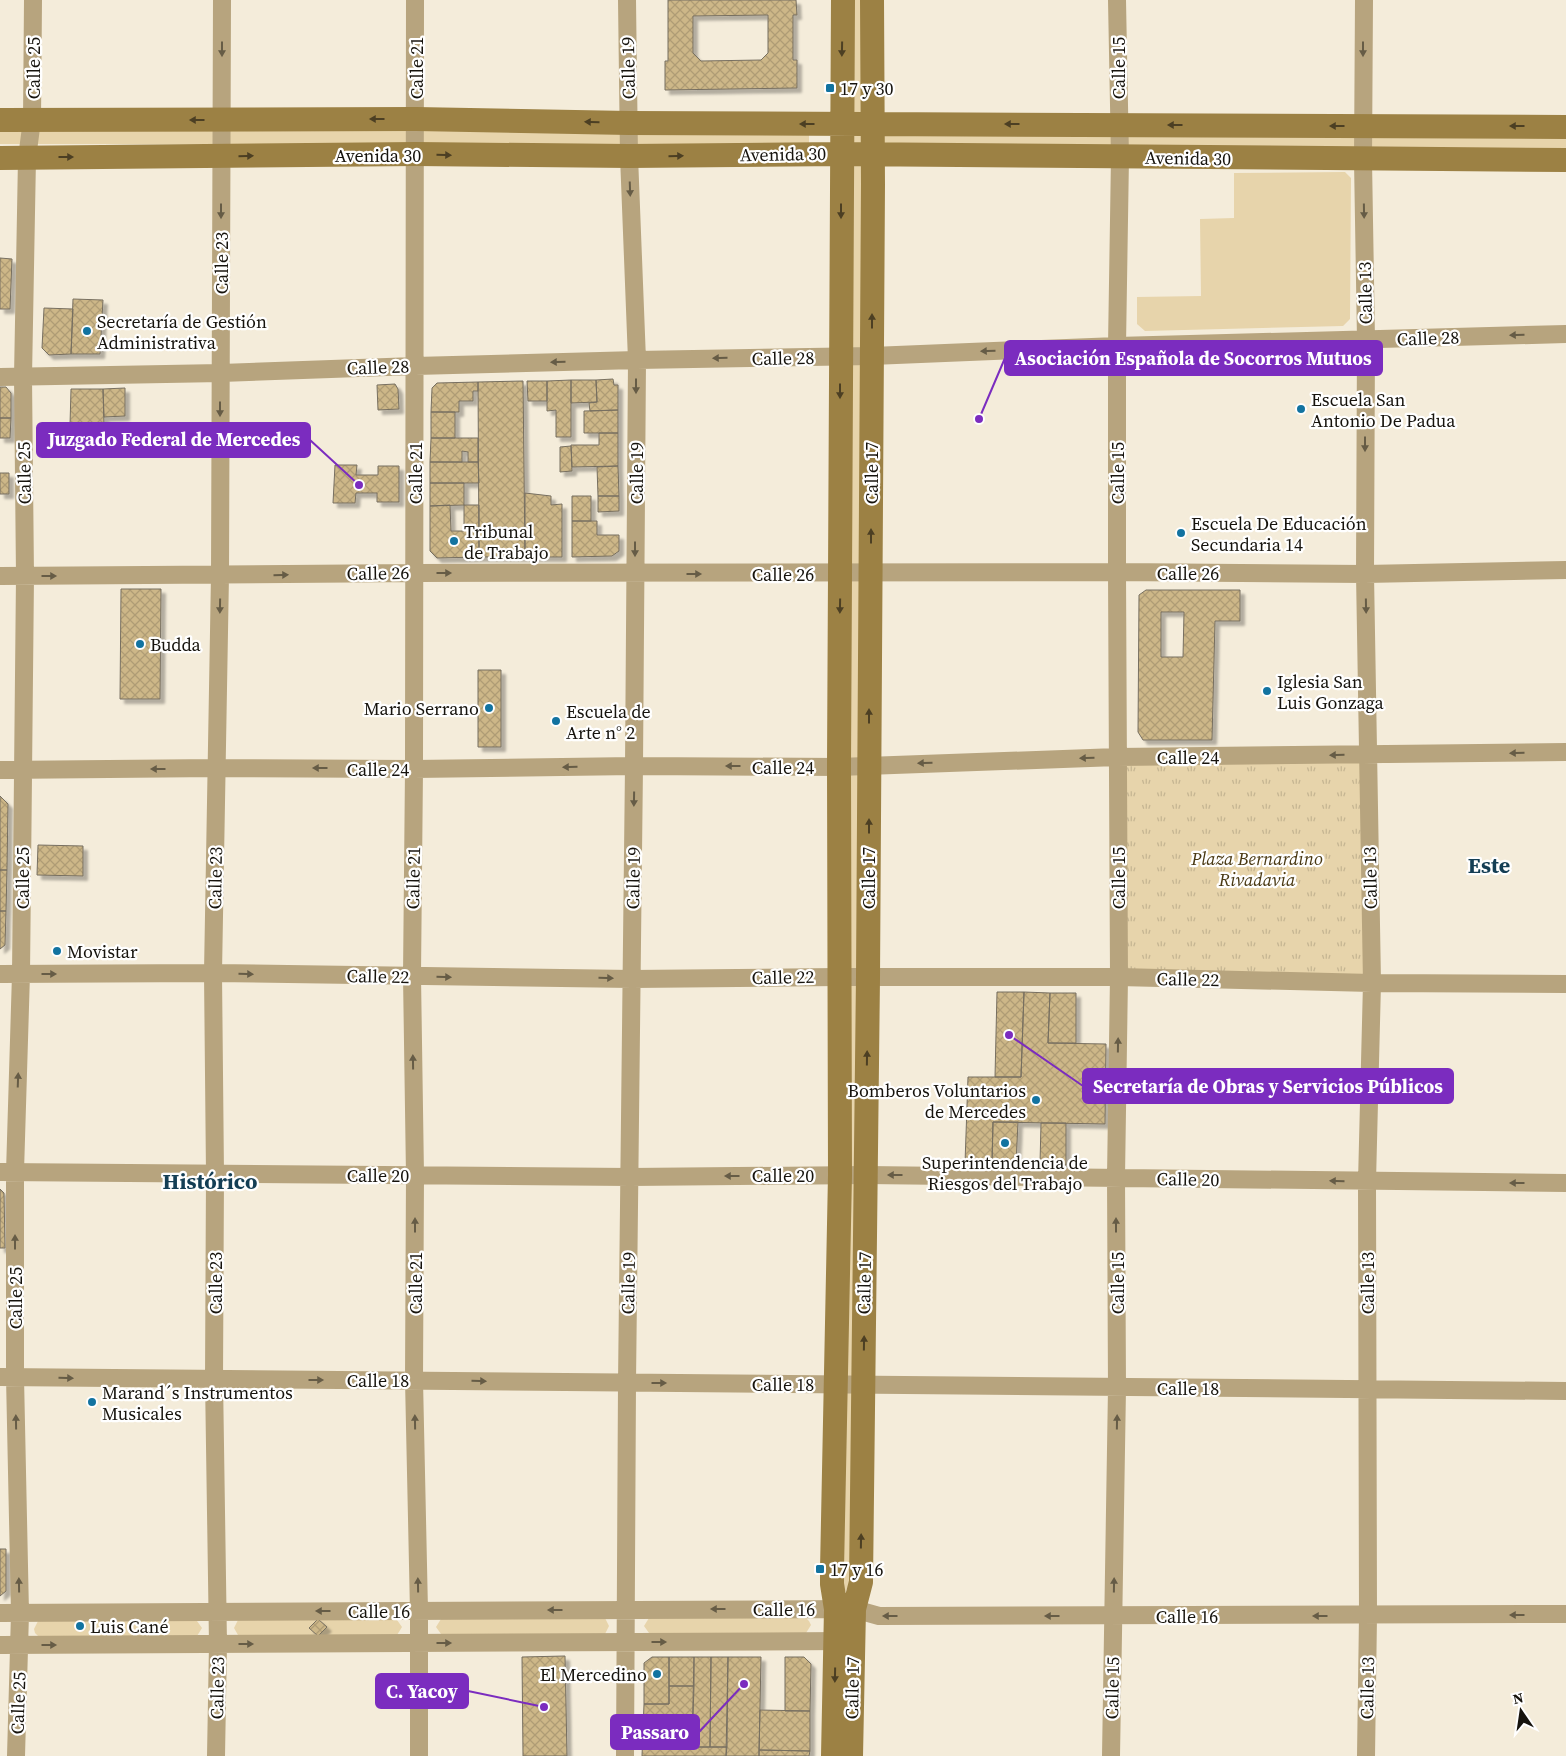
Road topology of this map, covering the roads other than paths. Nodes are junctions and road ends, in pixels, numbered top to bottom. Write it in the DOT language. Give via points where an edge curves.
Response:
graph roads {
  1 [pos="33,0"];
  2 [pos="222,0"];
  3 [pos="415,0"];
  4 [pos="627,0"];
  5 [pos="843,0"];
  6 [pos="872,0"];
  7 [pos="1117,0"];
  8 [pos="1364,0"];
  9 [pos="416,119"];
  10 [pos="0,120"];
  11 [pos="32,120"];
  12 [pos="222,120"];
  13 [pos="629,123"];
  14 [pos="841,124"];
  15 [pos="873,124"];
  16 [pos="1118,124"];
  17 [pos="1363,126"];
  18 [pos="1566,127"];
  19 [pos="416,154"];
  20 [pos="841,154"];
  21 [pos="873,155"];
  22 [pos="221,156"];
  23 [pos="629,156"];
  24 [pos="1120,157"];
  25 [pos="0,158"];
  26 [pos="26,158"];
  27 [pos="1363,160"];
  28 [pos="1566,160"];
  29 [pos="1566,334"];
  30 [pos="1366,340"];
  31 [pos="1117,346"];
  32 [pos="872,356"];
  33 [pos="840,357"];
  34 [pos="637,360"];
  35 [pos="415,366"];
  36 [pos="220,373"];
  37 [pos="0,377"];
  38 [pos="23,377"];
  39 [pos="1566,570"];
  40 [pos="1117,572"];
  41 [pos="415,573"];
  42 [pos="870,573"];
  43 [pos="635,574"];
  44 [pos="840,574"];
  45 [pos="1365,574"];
  46 [pos="220,575"];
  47 [pos="0,576"];
  48 [pos="25,576"];
  49 [pos="1566,752"];
  50 [pos="1368,755"];
  51 [pos="1117,757"];
  52 [pos="869,765"];
  53 [pos="634,766"];
  54 [pos="839,767"];
  55 [pos="218,768"];
  56 [pos="414,769"];
  57 [pos="0,770"];
  58 [pos="22,770"];
  59 [pos="214,973"];
  60 [pos="0,974"];
  61 [pos="21,974"];
  62 [pos="412,976"];
  63 [pos="838,977"];
  64 [pos="868,977"];
  65 [pos="1119,977"];
  66 [pos="632,979"];
  67 [pos="1372,983"];
  68 [pos="1566,984"];
  69 [pos="7,1172"];
  70 [pos="216,1174"];
  71 [pos="415,1175"];
  72 [pos="840,1175"];
  73 [pos="866,1175"];
  74 [pos="630,1176"];
  75 [pos="1116,1177"];
  76 [pos="1367,1182"];
  77 [pos="1566,1183"];
  78 [pos="8,1377"];
  79 [pos="214,1379"];
  80 [pos="414,1380"];
  81 [pos="627,1383"];
  82 [pos="835,1384"];
  83 [pos="863,1384"];
  84 [pos="1117,1388"];
  85 [pos="1367,1389"];
  86 [pos="1566,1390"];
  87 [pos="845,1609"];
  88 [pos="627,1610"];
  89 [pos="419,1611"];
  90 [pos="218,1612"];
  91 [pos="0,1613"];
  92 [pos="20,1613"];
  93 [pos="1566,1614"];
  94 [pos="1114,1616"];
  95 [pos="1368,1616"];
  96 [pos="845,1641"];
  97 [pos="627,1642"];
  98 [pos="419,1643"];
  99 [pos="218,1644"];
  100 [pos="0,1645"];
  101 [pos="20,1645"];
  102 [pos="16,1756"];
  103 [pos="216,1756"];
  104 [pos="419,1756"];
  105 [pos="625,1756"];
  106 [pos="833,1756"];
  107 [pos="850,1756"];
  108 [pos="1112,1756"];
  109 [pos="1366,1756"];
  1 -- 11 [label="street, Calle 25"];
  2 -- 12 [label="street, Calle 23, one-way"];
  3 -- 9 [label="street, Calle 21"];
  4 -- 13 [label="street, Calle 19"];
  5 -- 14 [label="main road, Calle 17, one-way"];
  6 -- 15 [label="main road, Calle 17"];
  7 -- 16 [label="street, Calle 15"];
  8 -- 17 [label="street, Calle 13, one-way"];
  9 -- 12 [label="main road, Avenida 30, one-way"];
  13 -- 9 [label="main road, Avenida 30, one-way"];
  9 -- 19 [label="street, Calle 21"];
  10 -- 11 [label="main road, Avenida 30"];
  12 -- 11 [label="main road, Avenida 30, one-way"];
  11 -- 26 [label="street, Calle 25"];
  12 -- 22 [label="street, Calle 23"];
  14 -- 13 [label="main road, Avenida 30, one-way"];
  13 -- 23 [label="street, Calle 19"];
  14 -- 15 [label="main road, Avenida 30"];
  14 -- 20 [label="main road, Calle 17"];
  16 -- 15 [label="main road, Avenida 30, one-way"];
  15 -- 21 [label="main road, Calle 17"];
  17 -- 16 [label="main road, Avenida 30, one-way"];
  16 -- 24 [label="street, Calle 15"];
  18 -- 17 [label="main road, Avenida 30, one-way"];
  17 -- 27 [label="street, Calle 13"];
  22 -- 19 [label="main road, Avenida 30, one-way"];
  19 -- 23 [label="main road, Avenida 30, one-way"];
  19 -- 35 [label="street, Calle 21"];
  20 -- 21 [label="main road, Avenida 30"];
  23 -- 20 [label="main road, Avenida 30, one-way"];
  20 -- 33 [label="main road, Calle 17, one-way"];
  21 -- 24 [label="main road, Avenida 30"];
  32 -- 21 [label="main road, Calle 17, one-way"];
  26 -- 22 [label="main road, Avenida 30, one-way"];
  22 -- 36 [label="street, Calle 23, one-way"];
  23 -- 34 [label="street, Calle 19, one-way"];
  24 -- 27 [label="main road, Avenida 30"];
  24 -- 31 [label="street, Calle 15"];
  25 -- 26 [label="main road, Avenida 30"];
  26 -- 38 [label="street, Calle 25"];
  27 -- 28 [label="main road, Avenida 30"];
  27 -- 30 [label="street, Calle 13, one-way"];
  29 -- 30 [label="street, Calle 28, one-way"];
  30 -- 31 [label="street, Calle 28"];
  30 -- 45 [label="street, Calle 13, one-way"];
  31 -- 32 [label="street, Calle 28, one-way"];
  31 -- 40 [label="street, Calle 15"];
  32 -- 33 [label="street, Calle 28"];
  42 -- 32 [label="main road, Calle 17, one-way"];
  33 -- 34 [label="street, Calle 28, one-way"];
  33 -- 44 [label="main road, Calle 17, one-way"];
  34 -- 35 [label="street, Calle 28, one-way"];
  34 -- 43 [label="street, Calle 19, one-way"];
  35 -- 36 [label="street, Calle 28"];
  35 -- 41 [label="street, Calle 21"];
  36 -- 38 [label="street, Calle 28"];
  36 -- 46 [label="street, Calle 23, one-way"];
  37 -- 38 [label="street, Calle 28"];
  38 -- 48 [label="street, Calle 25"];
  39 -- 45 [label="street, Calle 26"];
  40 -- 42 [label="street, Calle 26"];
  40 -- 45 [label="street, Calle 26"];
  40 -- 51 [label="street, Calle 15"];
  41 -- 43 [label="street, Calle 26, one-way"];
  46 -- 41 [label="street, Calle 26, one-way"];
  41 -- 56 [label="street, Calle 21"];
  42 -- 44 [label="street, Calle 26"];
  52 -- 42 [label="main road, Calle 17, one-way"];
  43 -- 44 [label="street, Calle 26, one-way"];
  43 -- 53 [label="street, Calle 19"];
  44 -- 54 [label="main road, Calle 17, one-way"];
  45 -- 50 [label="street, Calle 13, one-way"];
  48 -- 46 [label="street, Calle 26, one-way"];
  46 -- 55 [label="street, Calle 23, one-way"];
  47 -- 48 [label="street, Calle 26"];
  48 -- 58 [label="street, Calle 25"];
  49 -- 50 [label="street, Calle 24, one-way"];
  50 -- 51 [label="street, Calle 24, one-way"];
  50 -- 67 [label="street, Calle 13"];
  51 -- 52 [label="street, Calle 24, one-way"];
  51 -- 65 [label="street, Calle 15"];
  52 -- 54 [label="street, Calle 24"];
  64 -- 52 [label="main road, Calle 17, one-way"];
  54 -- 53 [label="street, Calle 24, one-way"];
  53 -- 56 [label="street, Calle 24, one-way"];
  53 -- 66 [label="street, Calle 19, one-way"];
  54 -- 63 [label="main road, Calle 17"];
  56 -- 55 [label="street, Calle 24, one-way"];
  55 -- 58 [label="street, Calle 24, one-way"];
  55 -- 59 [label="street, Calle 23"];
  56 -- 62 [label="street, Calle 21"];
  57 -- 58 [label="street, Calle 24"];
  58 -- 61 [label="street, Calle 25"];
  61 -- 59 [label="street, Calle 22, one-way"];
  59 -- 62 [label="street, Calle 22, one-way"];
  59 -- 70 [label="street, Calle 23"];
  60 -- 61 [label="street, Calle 22"];
  69 -- 61 [label="street, Calle 25, one-way"];
  62 -- 66 [label="street, Calle 22, one-way"];
  71 -- 62 [label="street, Calle 21, one-way"];
  63 -- 64 [label="street, Calle 22"];
  63 -- 66 [label="street, Calle 22"];
  63 -- 72 [label="main road, Calle 17"];
  64 -- 65 [label="street, Calle 22"];
  73 -- 64 [label="main road, Calle 17, one-way"];
  65 -- 67 [label="street, Calle 22"];
  75 -- 65 [label="street, Calle 15, one-way"];
  66 -- 74 [label="street, Calle 19"];
  67 -- 68 [label="street, Calle 22"];
  67 -- 76 [label="street, Calle 13"];
  69 -- 70 [label="street, Calle 20"];
  78 -- 69 [label="street, Calle 25, one-way"];
  70 -- 71 [label="street, Calle 20"];
  70 -- 79 [label="street, Calle 23"];
  71 -- 74 [label="street, Calle 20"];
  80 -- 71 [label="street, Calle 21, one-way"];
  72 -- 73 [label="street, Calle 20"];
  72 -- 74 [label="street, Calle 20, one-way"];
  72 -- 82 [label="main road, Calle 17"];
  75 -- 73 [label="street, Calle 20, one-way"];
  83 -- 73 [label="main road, Calle 17, one-way"];
  74 -- 81 [label="street, Calle 19"];
  76 -- 75 [label="street, Calle 20, one-way"];
  84 -- 75 [label="street, Calle 15, one-way"];
  77 -- 76 [label="street, Calle 20, one-way"];
  76 -- 85 [label="street, Calle 13"];
  78 -- 79 [label="street, Calle 18, one-way"];
  92 -- 78 [label="street, Calle 25, one-way"];
  79 -- 80 [label="street, Calle 18, one-way"];
  79 -- 90 [label="street, Calle 23"];
  80 -- 81 [label="street, Calle 18, one-way"];
  89 -- 80 [label="street, Calle 21, one-way"];
  81 -- 82 [label="street, Calle 18, one-way"];
  81 -- 88 [label="street, Calle 19"];
  82 -- 83 [label="street, Calle 18"];
  82 -- 87 [label="main road, Calle 17" via="832,1584"];
  83 -- 84 [label="street, Calle 18"];
  87 -- 83 [label="main road, Calle 17, one-way" via="861,1582"];
  84 -- 85 [label="street, Calle 18"];
  94 -- 84 [label="street, Calle 15, one-way"];
  85 -- 86 [label="street, Calle 18"];
  85 -- 95 [label="street, Calle 13"];
  87 -- 88 [label="street, Calle 16, one-way"];
  94 -- 87 [label="street, Calle 16, one-way" via="879,1616"];
  87 -- 96 [label="main road, Calle 17"];
  88 -- 89 [label="street, Calle 16, one-way"];
  88 -- 97 [label="street, Calle 19"];
  89 -- 90 [label="street, Calle 16, one-way"];
  89 -- 98 [label="street, Calle 21"];
  90 -- 92 [label="street, Calle 16"];
  90 -- 99 [label="street, Calle 23"];
  91 -- 92 [label="street, Calle 16"];
  92 -- 101 [label="street, Calle 25"];
  93 -- 95 [label="street, Calle 16, one-way"];
  95 -- 94 [label="street, Calle 16, one-way"];
  94 -- 108 [label="street, Calle 15"];
  95 -- 109 [label="street, Calle 13"];
  97 -- 96 [label="street, Calle 16, one-way"];
  96 -- 106 [label="main road, Calle 17, one-way"];
  96 -- 107 [label="main road, Calle 17"];
  98 -- 97 [label="street, Calle 16, one-way"];
  97 -- 105 [label="street, Calle 19"];
  99 -- 98 [label="street, Calle 16, one-way"];
  98 -- 104 [label="street, Calle 21"];
  101 -- 99 [label="street, Calle 16, one-way"];
  99 -- 103 [label="street, Calle 23"];
  100 -- 101 [label="street, Calle 16"];
  101 -- 102 [label="street, Calle 25"];
}
